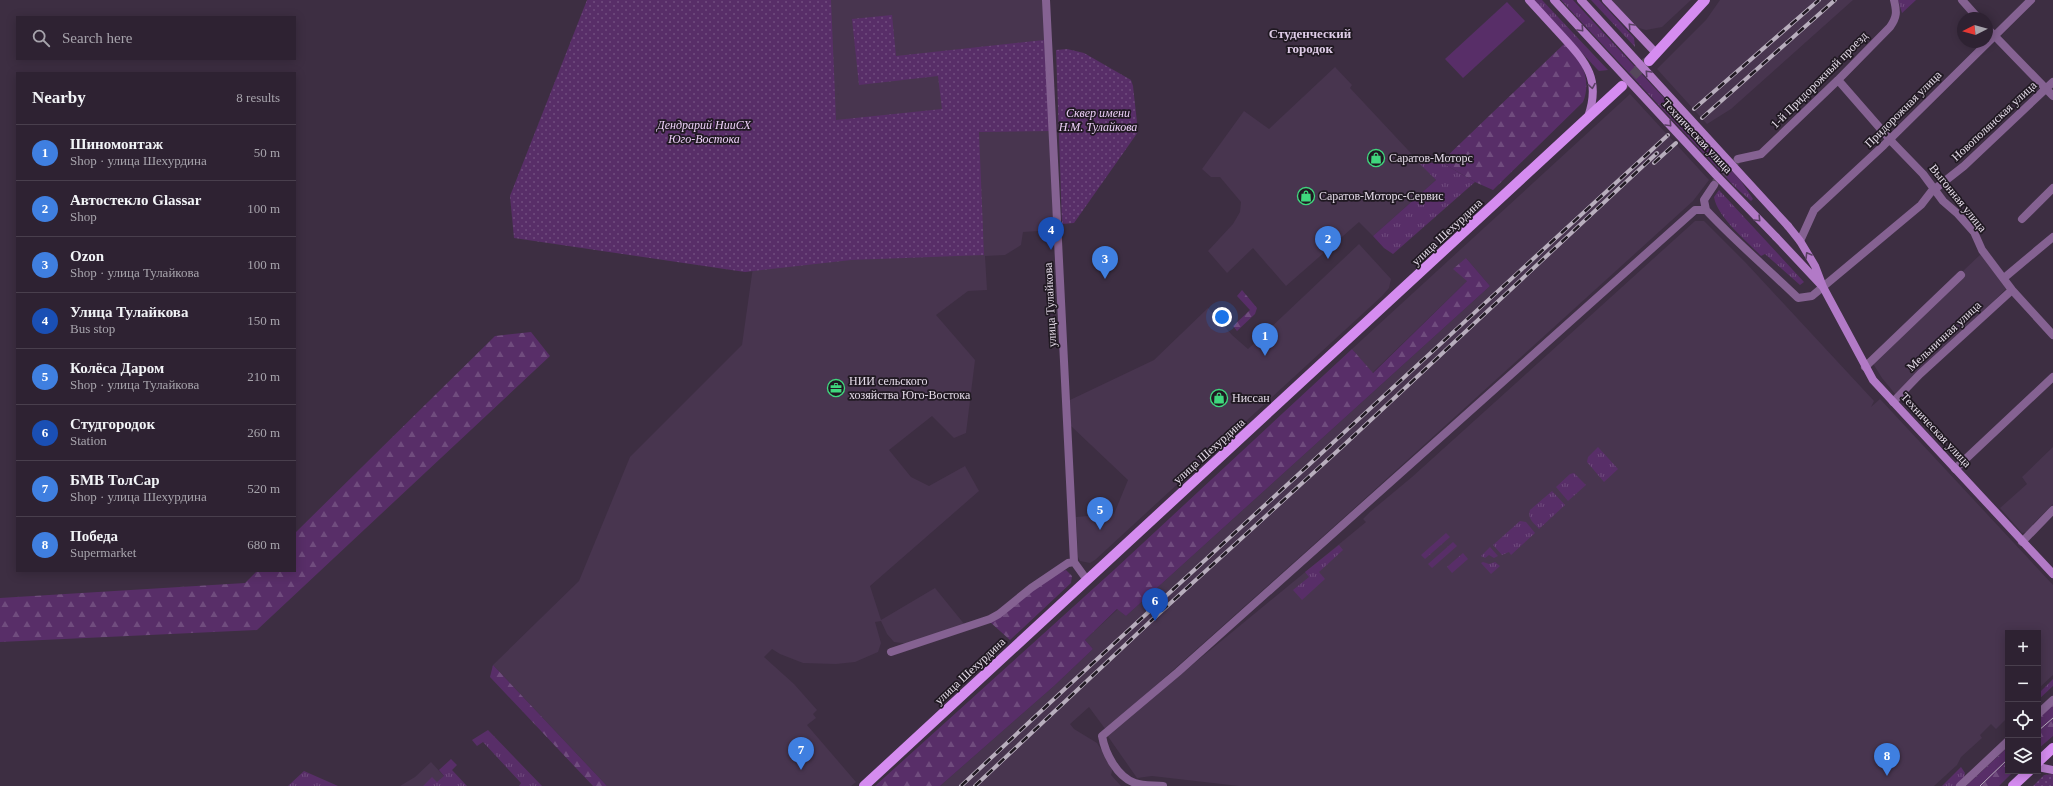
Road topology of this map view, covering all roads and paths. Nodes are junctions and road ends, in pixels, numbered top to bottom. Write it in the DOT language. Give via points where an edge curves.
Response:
graph roads {
  1 [pos="1046,0"];
  2 [pos="1529,0"];
  3 [pos="1554,0"];
  4 [pos="1581,0"];
  5 [pos="1606,0"];
  6 [pos="1705,0"];
  7 [pos="1894,0"];
  8 [pos="1962,0"];
  9 [pos="2031,0"];
  10 [pos="1973,12"];
  11 [pos="1994,36"];
  12 [pos="1656,53"];
  13 [pos="1649,61"];
  14 [pos="1838,80"];
  15 [pos="2053,82"];
  16 [pos="1622,86"];
  17 [pos="2046,89"];
  18 [pos="2053,96"];
  19 [pos="1587,119"];
  20 [pos="1890,139"];
  21 [pos="1738,159"];
  22 [pos="1714,185"];
  23 [pos="2053,188"];
  24 [pos="1935,189"];
  25 [pos="1706,210"];
  26 [pos="2022,219"];
  27 [pos="2053,237"];
  28 [pos="1800,241"];
  29 [pos="1961,275"];
  30 [pos="2004,278"];
  31 [pos="1823,287"];
  32 [pos="2012,290"];
  33 [pos="2053,335"];
  34 [pos="1865,367"];
  35 [pos="2053,377"];
  36 [pos="1893,402"];
  37 [pos="1955,469"];
  38 [pos="2053,510"];
  39 [pos="2022,542"];
  40 [pos="1074,562"];
  41 [pos="2053,574"];
  42 [pos="1087,580"];
  43 [pos="892,652"];
  44 [pos="2053,700"];
  45 [pos="2041,711"];
  46 [pos="2005,744"];
  47 [pos="2053,748"];
  48 [pos="2041,759"];
  49 [pos="2041,768"];
  50 [pos="2053,770"];
  51 [pos="2026,774"];
  52 [pos="864,786"];
  53 [pos="1163,786"];
  54 [pos="1960,786"];
  55 [pos="2013,786"];
  1 -- 40 [label="street, улица Тулайкова"];
  2 -- 19 [label="main road, one-way" via="1577,52 1588,69 1594,92"];
  3 -- 31 [label="main road, Техническая улица, one-way, bridge"];
  28 -- 4 [label="main road, Техническая улица, one-way, bridge"];
  12 -- 5 [label="main road, one-way"];
  6 -- 12 [label="main road"];
  7 -- 14 [label="street, 1-й Придорожный проезд" via="1897,11 1893,22"];
  8 -- 10 [label="street"];
  9 -- 11 [label="street, Придорожная улица"];
  11 -- 17 [label="street"];
  11 -- 20 [label="street, Придорожная улица"];
  12 -- 13 [label="main road"];
  14 -- 20 [label="street, Выгонная улица"];
  14 -- 21 [label="street, 1-й Придорожный проезд" via="1761,154"];
  15 -- 17 [label="street, Новополянская улица"];
  16 -- 19 [label="main road, улица Шехурдина"];
  17 -- 18 [label="street"];
  17 -- 24 [label="street, Новополянская улица" via="1964,166"];
  19 -- 42 [label="main road, улица Шехурдина"];
  20 -- 24 [label="street, Выгонная улица"];
  20 -- 28 [label="street, Придорожная улица" via="1814,210"];
  22 -- 25 [label="street" via="1704,200"];
  23 -- 26 [label="street"];
  24 -- 30 [label="street, Выгонная улица" via="1943,201 1974,232 1982,250"];
  24 -- 31 [label="street, Новополянская улица" via="1921,205"];
  25 -- 31 [label="street, Новополянская улица" via="1798,298 1812,296"];
  25 -- 53 [label="street" via="1695,210 1178,672 1102,736 1104,747 1125,778 1136,784"];
  27 -- 30 [label="street"];
  31 -- 28 [label="main road, Техническая улица, one-way" via="1815,266"];
  29 -- 34 [label="street"];
  30 -- 32 [label="street, Выгонная улица"];
  31 -- 34 [label="main road, Техническая улица"];
  32 -- 33 [label="street, Выгонная улица"];
  32 -- 36 [label="street, Мельничная улица"];
  34 -- 36 [label="main road, Техническая улица"];
  35 -- 37 [label="street"];
  36 -- 37 [label="main road, Техническая улица"];
  37 -- 39 [label="main road, Техническая улица"];
  38 -- 39 [label="street"];
  39 -- 41 [label="main road, Техническая улица"];
  40 -- 42 [label="street"];
  40 -- 43 [label="street" via="1068,563 1030,588 999,614 966,628"];
  42 -- 52 [label="main road, улица Шехурдина"];
  44 -- 45 [label="street"];
  46 -- 54 [label="street"];
  47 -- 48 [label="main road"];
  49 -- 50 [label="main road"];
  51 -- 55 [label="main road"];
}
